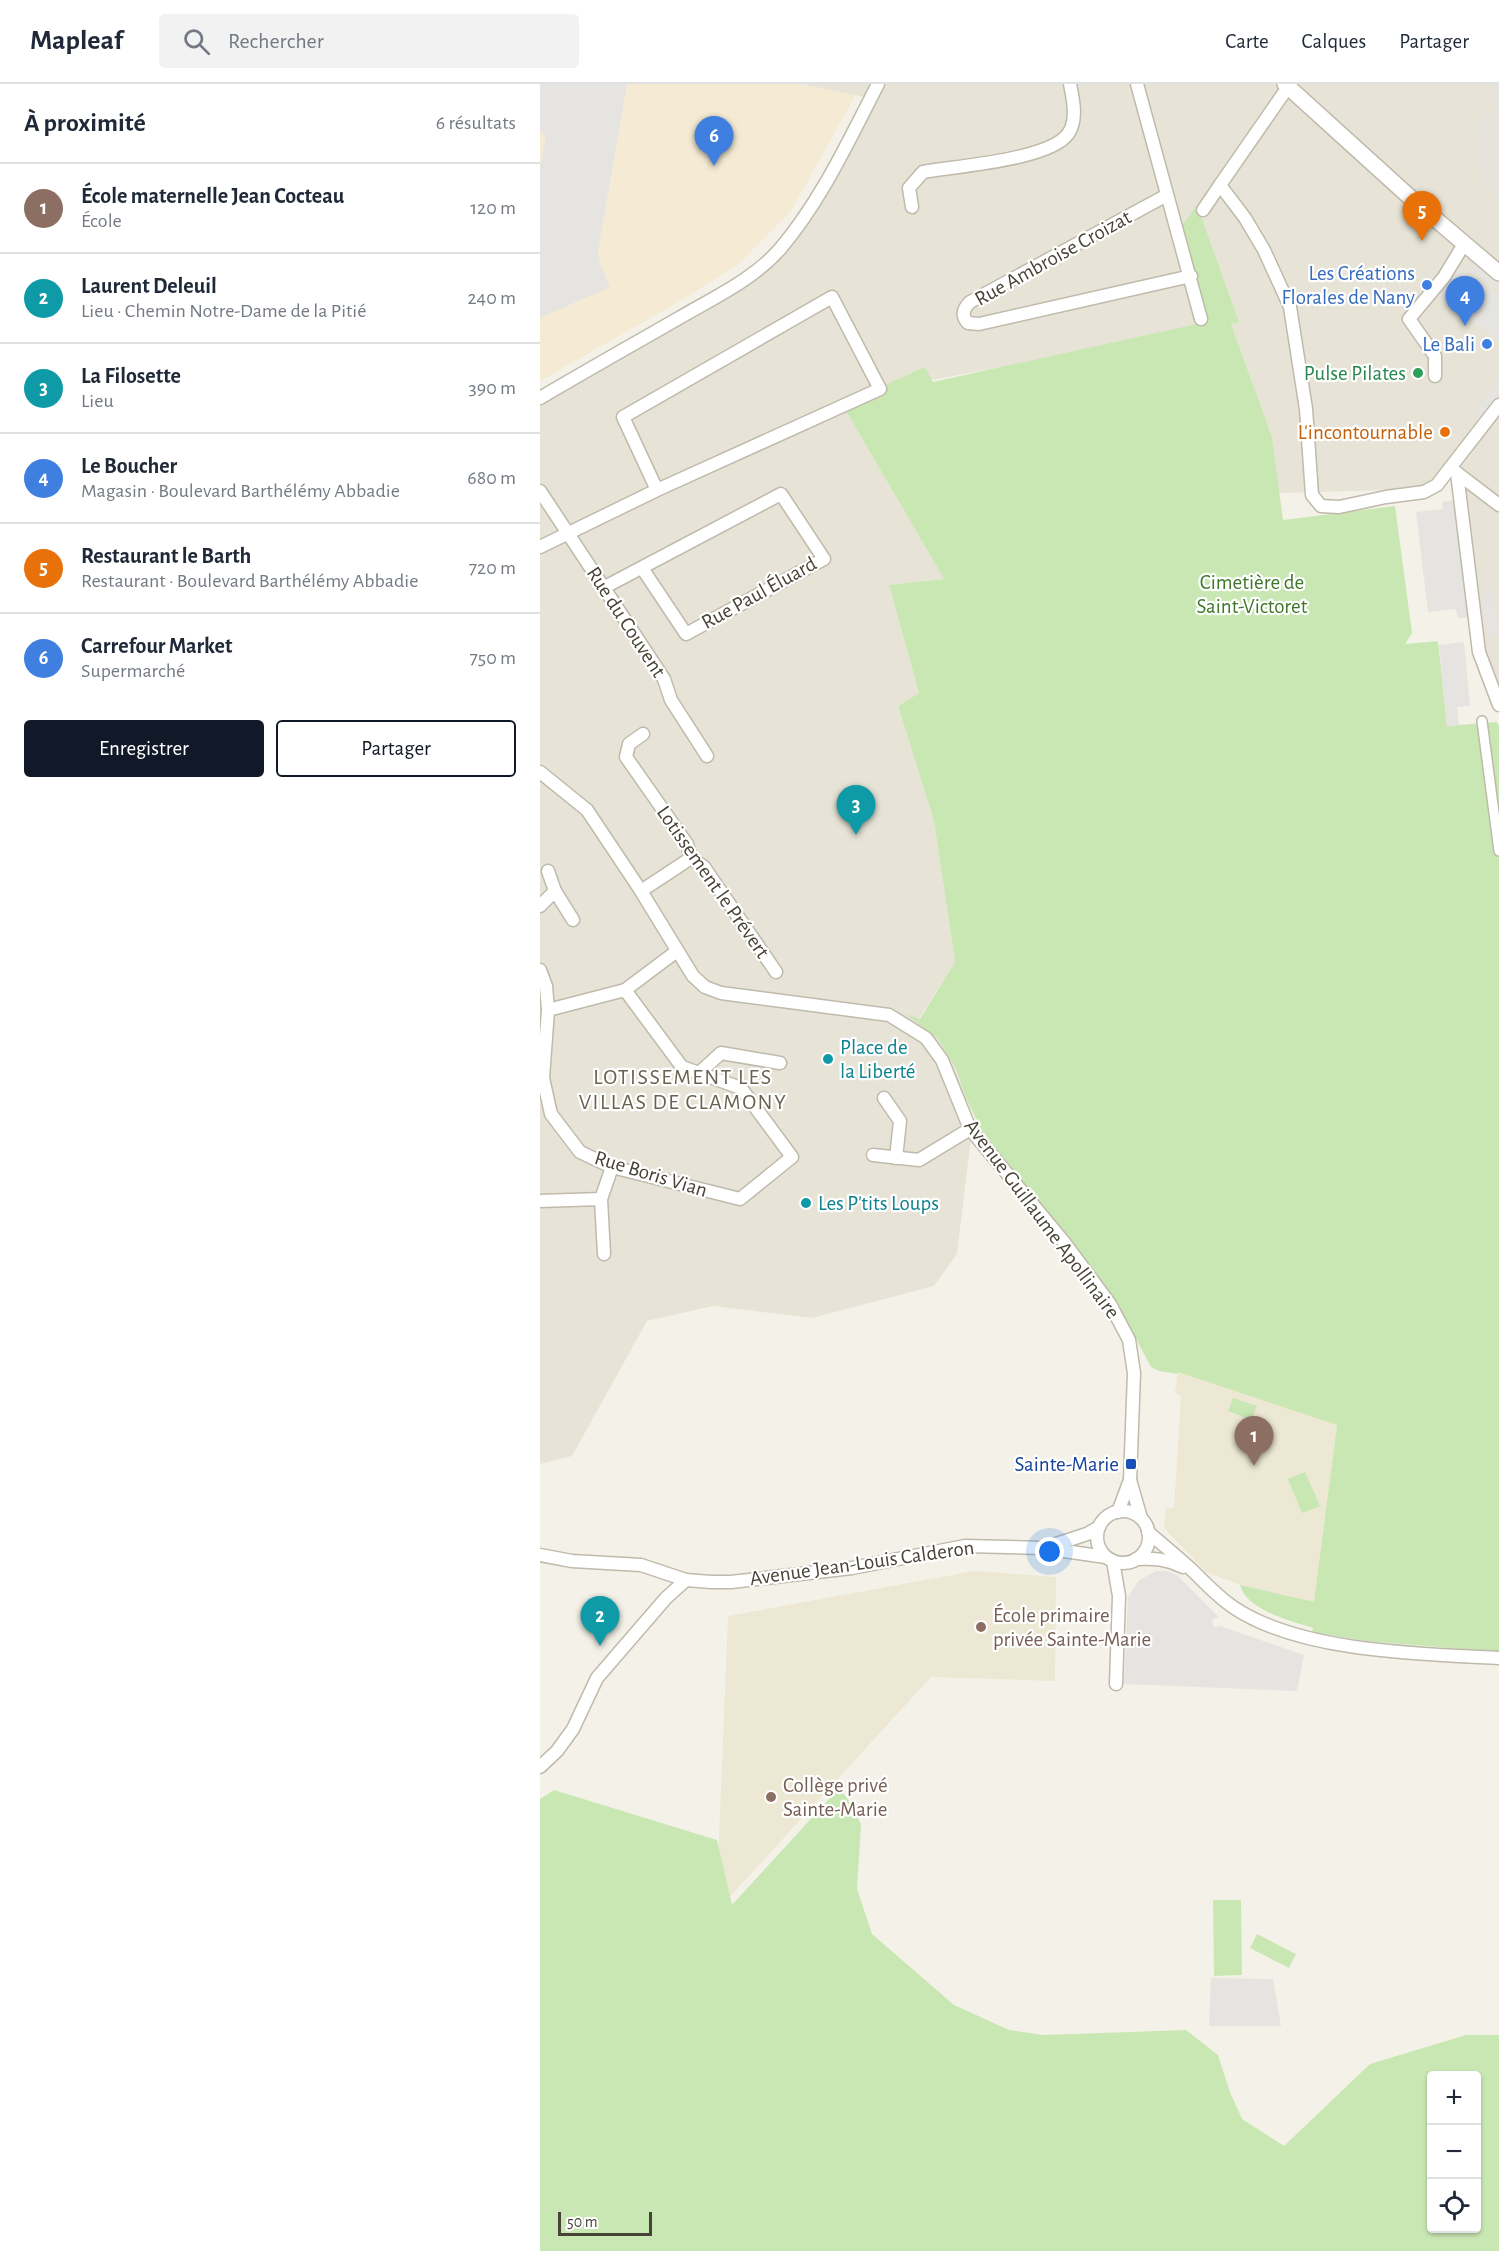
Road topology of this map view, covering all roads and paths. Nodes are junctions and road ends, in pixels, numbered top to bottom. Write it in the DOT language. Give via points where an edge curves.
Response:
graph roads {
  1 [pos="878,84"];
  2 [pos="1070,84"];
  3 [pos="1137,84"];
  4 [pos="1286,85"];
  5 [pos="1220,185"];
  6 [pos="1167,195"];
  7 [pos="912,207"];
  8 [pos="1203,210"];
  9 [pos="1464,244"];
  10 [pos="1499,273"];
  11 [pos="1191,276"];
  12 [pos="1201,319"];
  13 [pos="1435,376"];
  14 [pos="540,398"];
  15 [pos="1499,405"];
  16 [pos="1454,471"];
  17 [pos="657,490"];
  18 [pos="540,491"];
  19 [pos="1499,505"];
  20 [pos="568,532"];
  21 [pos="540,547"];
  22 [pos="642,568"];
  23 [pos="603,588"];
  24 [pos="1499,705"];
  25 [pos="1482,721"];
  26 [pos="643,734"];
  27 [pos="707,756"];
  28 [pos="540,772"];
  29 [pos="1499,851"];
  30 [pos="691,858"];
  31 [pos="548,871"];
  32 [pos="555,891"];
  33 [pos="641,891"];
  34 [pos="540,906"];
  35 [pos="573,920"];
  36 [pos="677,951"];
  37 [pos="540,970"];
  38 [pos="776,972"];
  39 [pos="625,990"];
  40 [pos="548,1010"];
  41 [pos="780,1063"];
  42 [pos="699,1073"];
  43 [pos="884,1098"];
  44 [pos="970,1129"];
  45 [pos="873,1155"];
  46 [pos="896,1158"];
  47 [pos="612,1167"];
  48 [pos="601,1199"];
  49 [pos="540,1202"];
  50 [pos="604,1254"];
  51 [pos="1130,1480"];
  52 [pos="1118,1512"];
  53 [pos="1141,1518"];
  54 [pos="1099,1527"];
  55 [pos="1148,1532"];
  56 [pos="1043,1548"];
  57 [pos="540,1555"];
  58 [pos="1109,1559"];
  59 [pos="1132,1561"];
  60 [pos="1193,1571"];
  61 [pos="686,1580"];
  62 [pos="1119,1596"];
  63 [pos="1499,1658"];
  64 [pos="1116,1684"];
  65 [pos="540,1767"];
  1 -- 14 [label="street" via="826,182 779,250 758,269 713,298"];
  2 -- 7 [label="street" via="1073,121 1068,134 1053,147 1029,156 923,172 909,188"];
  3 -- 6 [label="street"];
  4 -- 5 [label="street"];
  4 -- 9 [label="street"];
  5 -- 8 [label="street"];
  5 -- 16 [label="street" via="1264,250 1290,307 1306,409 1311,489 1316,501 1321,506 1339,507 1424,492"];
  6 -- 11 [label="street"];
  6 -- 11 [label="street, Rue Ambroise Croizat" via="970,302 964,316 968,323 979,324"];
  9 -- 10 [label="street"];
  9 -- 13 [label="street" via="1409,319 1435,356"];
  11 -- 12 [label="street"];
  15 -- 16 [label="street"];
  16 -- 19 [label="street"];
  16 -- 24 [label="street" via="1479,652"];
  17 -- 17 [label="street" via="880,389 832,297 623,417"];
  17 -- 20 [label="street"];
  18 -- 20 [label="street, Rue du Couvent"];
  20 -- 21 [label="street"];
  20 -- 23 [label="street, Rue du Couvent"];
  22 -- 22 [label="street, Rue Paul Éluard" via="781,494 824,559 686,634"];
  22 -- 23 [label="street, Rue Paul Éluard"];
  23 -- 27 [label="street, Rue du Couvent" via="664,679 671,700"];
  25 -- 29 [label="street"];
  26 -- 30 [label="street, Lotissement le Prévert" via="629,744 626,757 687,844"];
  28 -- 33 [label="street, Avenue Guillaume Apollinaire" via="587,810"];
  30 -- 33 [label="street"];
  30 -- 38 [label="street, Lotissement le Prévert" via="704,867"];
  31 -- 32 [label="street"];
  32 -- 34 [label="street"];
  32 -- 35 [label="street"];
  33 -- 36 [label="street, Avenue Guillaume Apollinaire"];
  36 -- 39 [label="street"];
  36 -- 44 [label="street, Avenue Guillaume Apollinaire" via="693,976 705,987 721,993 889,1015 926,1038 942,1060"];
  37 -- 40 [label="street, Rue Boris Vian"];
  39 -- 40 [label="street"];
  39 -- 42 [label="street" via="682,1067"];
  40 -- 47 [label="street, Rue Boris Vian" via="543,1078 551,1114 580,1152"];
  41 -- 42 [label="street" via="722,1053"];
  42 -- 47 [label="street, Rue Boris Vian" via="741,1088 792,1157 740,1199"];
  43 -- 46 [label="street" via="900,1121"];
  44 -- 46 [label="street" via="919,1160"];
  44 -- 51 [label="street, Avenue Guillaume Apollinaire" via="1064,1242 1110,1304 1129,1340 1134,1373"];
  45 -- 46 [label="street"];
  47 -- 48 [label="street"];
  48 -- 49 [label="street"];
  48 -- 50 [label="street"];
  51 -- 52 [label="street, Avenue Guillaume Apollinaire"];
  51 -- 53 [label="street, Avenue Guillaume Apollinaire"];
  52 -- 53 [label="street"];
  52 -- 54 [label="street, Avenue Jean-Louis Calderon"];
  53 -- 55 [label="street, Avenue Jean-Louis Calderon"];
  54 -- 56 [label="street, Avenue Jean-Louis Calderon"];
  54 -- 58 [label="street" via="1098,1543"];
  55 -- 59 [label="street" via="1147,1547"];
  55 -- 60 [label="street, Avenue Jean-Louis Calderon"];
  56 -- 58 [label="street, Avenue Jean-Louis Calderon"];
  56 -- 61 [label="street, Avenue Jean-Louis Calderon" via="953,1547 825,1572 731,1582"];
  57 -- 61 [label="street, Avenue Jean-Louis Calderon" via="641,1565"];
  58 -- 59 [label="street, Avenue Jean-Louis Calderon"];
  58 -- 62 [label="street"];
  59 -- 60 [label="street, Avenue Jean-Louis Calderon" via="1155,1558"];
  59 -- 62 [label="street"];
  60 -- 63 [label="street, Avenue Jean-Louis Calderon" via="1216,1594 1251,1618 1303,1636 1378,1649"];
  61 -- 65 [label="street" via="597,1678 573,1729"];
  62 -- 64 [label="street"];
}
